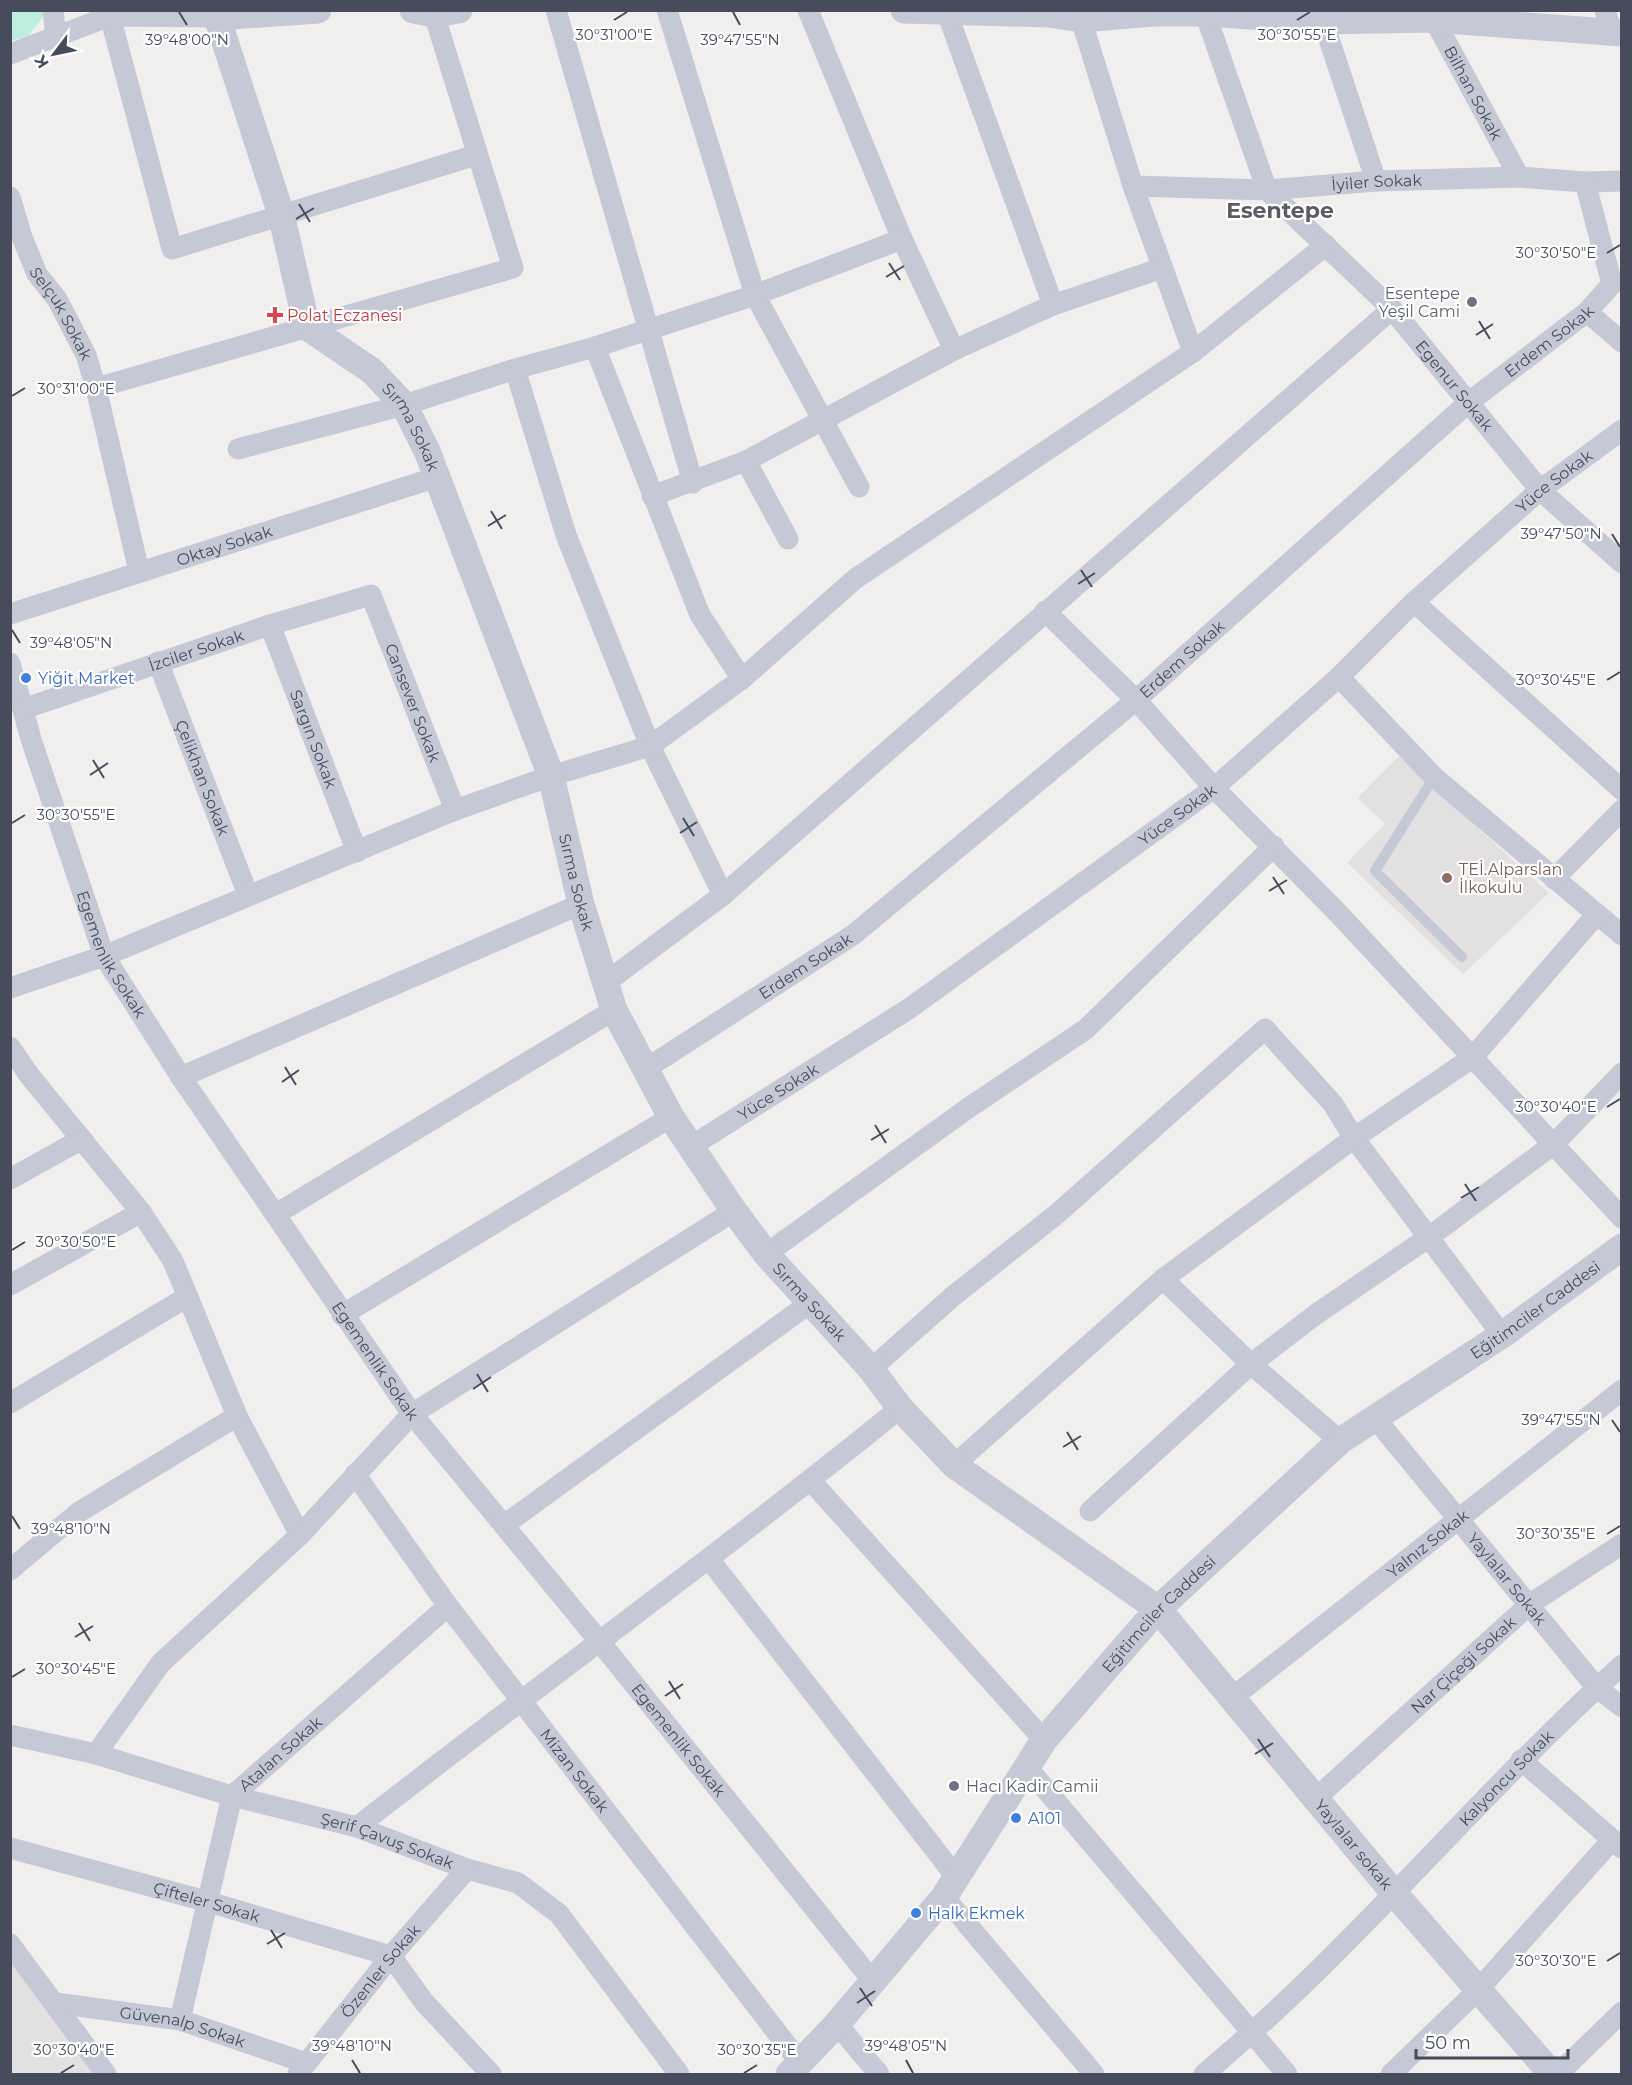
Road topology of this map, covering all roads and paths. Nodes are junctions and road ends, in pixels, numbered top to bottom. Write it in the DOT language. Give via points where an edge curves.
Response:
graph roads {
  1 [pos="53,10"];
  2 [pos="318,10"];
  3 [pos="556,10"];
  4 [pos="667,10"];
  5 [pos="807,10"];
  6 [pos="904,10"];
  7 [pos="911,11"];
  8 [pos="262,12"];
  9 [pos="435,12"];
  10 [pos="1048,12"];
  11 [pos="1154,12"];
  12 [pos="947,13"];
  13 [pos="1205,13"];
  14 [pos="1278,14"];
  15 [pos="1430,15"];
  16 [pos="110,16"];
  17 [pos="217,17"];
  18 [pos="1081,20"];
  19 [pos="1323,21"];
  20 [pos="1613,25"];
  21 [pos="56,39"];
  22 [pos="10,54"];
  23 [pos="476,155"];
  24 [pos="1519,177"];
  25 [pos="1377,181"];
  26 [pos="1622,181"];
  27 [pos="1584,182"];
  28 [pos="1133,186"];
  29 [pos="1268,190"];
  30 [pos="10,197"];
  31 [pos="281,214"];
  32 [pos="902,239"];
  33 [pos="1326,245"];
  34 [pos="1162,268"];
  35 [pos="1617,284"];
  36 [pos="755,295"];
  37 [pos="1053,305"];
  38 [pos="1392,309"];
  39 [pos="1587,312"];
  40 [pos="307,327"];
  41 [pos="647,330"];
  42 [pos="1622,342"];
  43 [pos="595,347"];
  44 [pos="954,350"];
  45 [pos="1193,352"];
  46 [pos="515,369"];
  47 [pos="96,388"];
  48 [pos="1469,402"];
  49 [pos="404,405"];
  50 [pos="824,419"];
  51 [pos="1622,430"];
  52 [pos="238,449"];
  53 [pos="746,461"];
  54 [pos="437,477"];
  55 [pos="693,483"];
  56 [pos="859,487"];
  57 [pos="1540,490"];
  58 [pos="652,496"];
  59 [pos="788,539"];
  60 [pos="1622,563"];
  61 [pos="139,571"];
  62 [pos="371,595"];
  63 [pos="1414,602"];
  64 [pos="1045,611"];
  65 [pos="10,614"];
  66 [pos="270,625"];
  67 [pos="159,662"];
  68 [pos="10,663"];
  69 [pos="1339,677"];
  70 [pos="742,680"];
  71 [pos="1136,700"];
  72 [pos="23,709"];
  73 [pos="650,747"];
  74 [pos="551,776"];
  75 [pos="1434,777"];
  76 [pos="1214,788"];
  77 [pos="1622,790"];
  78 [pos="455,810"];
  79 [pos="1622,810"];
  80 [pos="1274,846"];
  81 [pos="357,852"];
  82 [pos="1554,879"];
  83 [pos="723,894"];
  84 [pos="248,895"];
  85 [pos="581,904"];
  86 [pos="1597,914"];
  87 [pos="1622,935"];
  88 [pos="104,956"];
  89 [pos="1462,957"];
  90 [pos="605,983"];
  91 [pos="10,988"];
  92 [pos="614,1010"];
  93 [pos="10,1047"];
  94 [pos="1472,1058"];
  95 [pos="644,1070"];
  96 [pos="1622,1073"];
  97 [pos="181,1077"];
  98 [pos="20,1079"];
  99 [pos="670,1117"];
  100 [pos="1354,1138"];
  101 [pos="82,1139"];
  102 [pos="1555,1143"];
  103 [pos="690,1147"];
  104 [pos="10,1179"];
  105 [pos="734,1211"];
  106 [pos="141,1212"];
  107 [pos="276,1214"];
  108 [pos="1622,1218"];
  109 [pos="1429,1237"];
  110 [pos="1622,1247"];
  111 [pos="766,1254"];
  112 [pos="1163,1279"];
  113 [pos="10,1285"];
  114 [pos="187,1297"];
  115 [pos="810,1303"];
  116 [pos="342,1315"];
  117 [pos="1502,1335"];
  118 [pos="1251,1364"];
  119 [pos="871,1369"];
  120 [pos="1622,1390"];
  121 [pos="10,1403"];
  122 [pos="900,1408"];
  123 [pos="412,1414"];
  124 [pos="237,1416"];
  125 [pos="1375,1418"];
  126 [pos="1340,1441"];
  127 [pos="954,1466"];
  128 [pos="355,1474"];
  129 [pos="811,1481"];
  130 [pos="1090,1511"];
  131 [pos="1458,1520"];
  132 [pos="504,1525"];
  133 [pos="300,1535"];
  134 [pos="1622,1544"];
  135 [pos="709,1559"];
  136 [pos="10,1570"];
  137 [pos="1530,1604"];
  138 [pos="448,1606"];
  139 [pos="1158,1609"];
  140 [pos="600,1642"];
  141 [pos="1622,1665"];
  142 [pos="1597,1688"];
  143 [pos="1233,1697"];
  144 [pos="520,1700"];
  145 [pos="1622,1707"];
  146 [pos="10,1735"];
  147 [pos="1044,1740"];
  148 [pos="96,1754"];
  149 [pos="1521,1760"];
  150 [pos="1026,1766"];
  151 [pos="232,1796"];
  152 [pos="1315,1799"];
  153 [pos="357,1827"];
  154 [pos="1617,1844"];
  155 [pos="10,1848"];
  156 [pos="467,1869"];
  157 [pos="951,1887"];
  158 [pos="1394,1893"];
  159 [pos="209,1902"];
  160 [pos="10,1944"];
  161 [pos="391,1956"];
  162 [pos="872,1980"];
  163 [pos="1477,1991"];
  164 [pos="56,2003"];
  165 [pos="1622,2012"];
  166 [pos="180,2020"];
  167 [pos="837,2024"];
  168 [pos="1254,2032"];
  169 [pos="794,2068"];
  170 [pos="302,2069"];
  171 [pos="106,2074"];
  172 [pos="491,2074"];
  173 [pos="678,2074"];
  174 [pos="879,2074"];
  175 [pos="1094,2074"];
  176 [pos="1204,2074"];
  177 [pos="1287,2074"];
  178 [pos="1390,2074"];
  179 [pos="1552,2074"];
  180 [pos="1558,2074"];
  1 -- 21 [label="street"];
  2 -- 8 [label="street"];
  3 -- 41 [label="street"];
  4 -- 36 [label="street"];
  5 -- 32 [label="street"];
  6 -- 7 [label="street"];
  7 -- 12 [label="street"];
  8 -- 17 [label="street"];
  9 -- 23 [label="street"];
  10 -- 12 [label="street"];
  10 -- 18 [label="street"];
  11 -- 13 [label="street"];
  11 -- 18 [label="street"];
  12 -- 37 [label="street"];
  13 -- 14 [label="street"];
  13 -- 29 [label="street, Egenur Sokak"];
  14 -- 19 [label="street"];
  15 -- 19 [label="street"];
  15 -- 20 [label="street"];
  15 -- 24 [label="street, Bilhan Sokak"];
  16 -- 17 [label="street"];
  16 -- 21 [label="street"];
  16 -- 31 [label="street" via="172,249"];
  17 -- 31 [label="street"];
  18 -- 28 [label="street"];
  19 -- 25 [label="street"];
  21 -- 22 [label="street"];
  23 -- 31 [label="street"];
  23 -- 40 [label="street" via="513,268"];
  24 -- 25 [label="street, İyiler Sokak"];
  24 -- 27 [label="street, İyiler Sokak"];
  25 -- 29 [label="street, İyiler Sokak"];
  26 -- 27 [label="street, İyiler Sokak"];
  27 -- 35 [label="street, Erdem Sokak"];
  28 -- 29 [label="street, İyiler Sokak"];
  28 -- 34 [label="street"];
  29 -- 33 [label="street, Egenur Sokak"];
  30 -- 47 [label="street, Selçuk Sokak" via="37,274 57,299 86,355"];
  31 -- 40 [label="street"];
  32 -- 36 [label="street"];
  32 -- 44 [label="street"];
  33 -- 38 [label="street, Egenur Sokak"];
  33 -- 45 [label="street"];
  34 -- 37 [label="street"];
  34 -- 45 [label="street"];
  35 -- 39 [label="street, Erdem Sokak"];
  36 -- 41 [label="street"];
  36 -- 50 [label="street"];
  37 -- 44 [label="street"];
  38 -- 48 [label="street, Egenur Sokak"];
  38 -- 64 [label="street"];
  39 -- 42 [label="street"];
  39 -- 48 [label="street, Erdem Sokak"];
  40 -- 47 [label="street"];
  40 -- 49 [label="street, Sırma Sokak" via="372,371"];
  41 -- 43 [label="street"];
  41 -- 55 [label="street"];
  43 -- 46 [label="street"];
  43 -- 58 [label="street"];
  44 -- 50 [label="street"];
  45 -- 70 [label="street" via="855,579"];
  46 -- 49 [label="street"];
  46 -- 73 [label="street" via="566,535"];
  47 -- 61 [label="street, Selçuk Sokak"];
  48 -- 57 [label="street, Egenur Sokak"];
  48 -- 71 [label="street, Erdem Sokak"];
  49 -- 52 [label="street"];
  49 -- 54 [label="street, Sırma Sokak"];
  50 -- 53 [label="street"];
  50 -- 56 [label="street"];
  51 -- 57 [label="street, Yüce Sokak"];
  53 -- 55 [label="street"];
  53 -- 59 [label="street"];
  54 -- 61 [label="street, Oktay Sokak"];
  54 -- 74 [label="street, Sırma Sokak"];
  55 -- 58 [label="street"];
  57 -- 60 [label="street, Egenur Sokak"];
  57 -- 63 [label="street, Yüce Sokak"];
  58 -- 70 [label="street" via="700,615"];
  61 -- 65 [label="street, Oktay Sokak"];
  62 -- 66 [label="street, İzciler Sokak"];
  62 -- 78 [label="street, Cansever Sokak"];
  63 -- 69 [label="street, Yüce Sokak"];
  63 -- 77 [label="street"];
  64 -- 71 [label="street"];
  64 -- 83 [label="street"];
  66 -- 67 [label="street, İzciler Sokak"];
  66 -- 81 [label="street, Sargın Sokak"];
  67 -- 72 [label="street, İzciler Sokak"];
  67 -- 84 [label="street, Çelikhan Sokak"];
  68 -- 72 [label="street, Egemenlik Sokak"];
  69 -- 75 [label="street"];
  69 -- 76 [label="street, Yüce Sokak"];
  70 -- 73 [label="street"];
  71 -- 76 [label="street"];
  71 -- 95 [label="street, Erdem Sokak" via="853,934"];
  72 -- 88 [label="street, Egemenlik Sokak"];
  73 -- 74 [label="street"];
  73 -- 83 [label="street"];
  74 -- 78 [label="street"];
  74 -- 85 [label="street, Sırma Sokak"];
  75 -- 82 [label="street"];
  75 -- 89 [label="lane" via="1375,871"];
  76 -- 80 [label="street"];
  76 -- 103 [label="street, Yüce Sokak" via="910,1008"];
  78 -- 81 [label="street"];
  79 -- 82 [label="street"];
  80 -- 94 [label="street"];
  80 -- 111 [label="street" via="1086,1029 964,1111"];
  81 -- 84 [label="street"];
  82 -- 86 [label="street"];
  83 -- 90 [label="street"];
  84 -- 88 [label="street"];
  85 -- 90 [label="street, Sırma Sokak"];
  85 -- 97 [label="street"];
  86 -- 87 [label="street"];
  86 -- 94 [label="street"];
  88 -- 91 [label="street"];
  88 -- 97 [label="street, Egemenlik Sokak"];
  90 -- 92 [label="street, Sırma Sokak"];
  92 -- 95 [label="street, Sırma Sokak"];
  92 -- 107 [label="street"];
  93 -- 98 [label="street"];
  94 -- 100 [label="street"];
  94 -- 102 [label="street"];
  95 -- 99 [label="street, Sırma Sokak"];
  96 -- 102 [label="street"];
  97 -- 107 [label="street, Egemenlik Sokak"];
  98 -- 101 [label="street"];
  99 -- 103 [label="street, Sırma Sokak"];
  99 -- 116 [label="street"];
  100 -- 109 [label="street"];
  100 -- 112 [label="street"];
  100 -- 119 [label="street" via="1333,1104 1265,1029 1058,1213 952,1297"];
  101 -- 104 [label="street"];
  101 -- 106 [label="street"];
  102 -- 108 [label="street"];
  102 -- 109 [label="street"];
  103 -- 105 [label="street, Sırma Sokak"];
  105 -- 111 [label="street, Sırma Sokak"];
  105 -- 123 [label="street"];
  106 -- 113 [label="street"];
  106 -- 114 [label="street" via="173,1261"];
  107 -- 116 [label="street, Egemenlik Sokak"];
  109 -- 117 [label="street"];
  109 -- 118 [label="street"];
  110 -- 117 [label="street, Eğitimciler Caddesi"];
  111 -- 115 [label="street, Sırma Sokak"];
  112 -- 118 [label="street"];
  112 -- 127 [label="street"];
  114 -- 121 [label="street"];
  114 -- 124 [label="street"];
  115 -- 119 [label="street, Sırma Sokak"];
  115 -- 132 [label="street"];
  116 -- 123 [label="street, Egemenlik Sokak"];
  117 -- 125 [label="street, Eğitimciler Caddesi"];
  118 -- 126 [label="street"];
  118 -- 130 [label="street"];
  119 -- 122 [label="street, Sırma Sokak"];
  120 -- 131 [label="street, Yalnız Sokak"];
  122 -- 127 [label="street, Sırma Sokak"];
  122 -- 129 [label="street"];
  123 -- 128 [label="street"];
  123 -- 132 [label="street, Egemenlik Sokak"];
  124 -- 133 [label="street"];
  124 -- 136 [label="street" via="79,1512"];
  125 -- 126 [label="street, Eğitimciler Caddesi"];
  125 -- 131 [label="street, Yaylalar Sokak"];
  126 -- 139 [label="street, Eğitimciler Caddesi"];
  127 -- 139 [label="street, Sırma Sokak"];
  128 -- 133 [label="street"];
  128 -- 138 [label="street, Mizan Sokak"];
  129 -- 135 [label="street"];
  129 -- 147 [label="street"];
  131 -- 137 [label="street, Yaylalar Sokak"];
  131 -- 143 [label="street, Yalnız Sokak"];
  132 -- 140 [label="street, Egemenlik Sokak"];
  133 -- 148 [label="street" via="161,1663"];
  134 -- 137 [label="street, Nar Çiçeği Sokak"];
  135 -- 140 [label="street"];
  135 -- 157 [label="street"];
  137 -- 142 [label="street, Yaylalar Sokak"];
  137 -- 152 [label="street, Nar Çiçeği Sokak"];
  138 -- 144 [label="street, Mizan Sokak"];
  138 -- 151 [label="street, Atalan Sokak"];
  139 -- 143 [label="street, Yaylalar sokak"];
  139 -- 147 [label="street, Eğitimciler Caddesi"];
  140 -- 144 [label="street"];
  140 -- 162 [label="street, Egemenlik Sokak"];
  141 -- 142 [label="street, Kalyoncu Sokak"];
  142 -- 145 [label="street, Yaylalar Sokak"];
  142 -- 149 [label="street, Kalyoncu Sokak"];
  143 -- 152 [label="street, Yaylalar sokak"];
  144 -- 153 [label="street"];
  144 -- 169 [label="street, Mizan Sokak"];
  146 -- 148 [label="street, Şerif Çavuş Sokak"];
  147 -- 150 [label="street, Eğitimciler Caddesi"];
  148 -- 151 [label="street, Şerif Çavuş Sokak"];
  149 -- 154 [label="street"];
  149 -- 158 [label="street, Kalyoncu Sokak"];
  150 -- 157 [label="street, Eğitimciler Caddesi"];
  150 -- 168 [label="street"];
  151 -- 153 [label="street, Şerif Çavuş Sokak"];
  151 -- 159 [label="street, Atalan Sokak"];
  152 -- 158 [label="street, Yaylalar sokak"];
  153 -- 156 [label="street, Şerif Çavuş Sokak"];
  154 -- 163 [label="street"];
  155 -- 159 [label="street, Çifteler Sokak"];
  156 -- 161 [label="street, Özenler Sokak"];
  156 -- 173 [label="street, Şerif Çavuş Sokak" via="518,1883 559,1914"];
  157 -- 162 [label="street, Eğitimciler Caddesi"];
  157 -- 175 [label="street"];
  158 -- 163 [label="street, Yaylalar sokak"];
  158 -- 168 [label="street, Kalyoncu Sokak"];
  159 -- 161 [label="street, Çifteler Sokak"];
  159 -- 166 [label="street, Atalan Sokak"];
  160 -- 164 [label="street"];
  161 -- 170 [label="street, Özenler Sokak"];
  161 -- 172 [label="street" via="424,2002"];
  162 -- 167 [label="street, Eğitimciler Caddesi"];
  163 -- 178 [label="street"];
  163 -- 179 [label="street, Yaylalar sokak"];
  164 -- 166 [label="street, Güvenalp Sokak"];
  164 -- 171 [label="street"];
  165 -- 180 [label="street"];
  166 -- 170 [label="street, Güvenalp Sokak"];
  167 -- 169 [label="street, Eğitimciler Caddesi"];
  167 -- 174 [label="street"];
  168 -- 176 [label="street, Kalyoncu Sokak"];
  168 -- 177 [label="street"];
}
